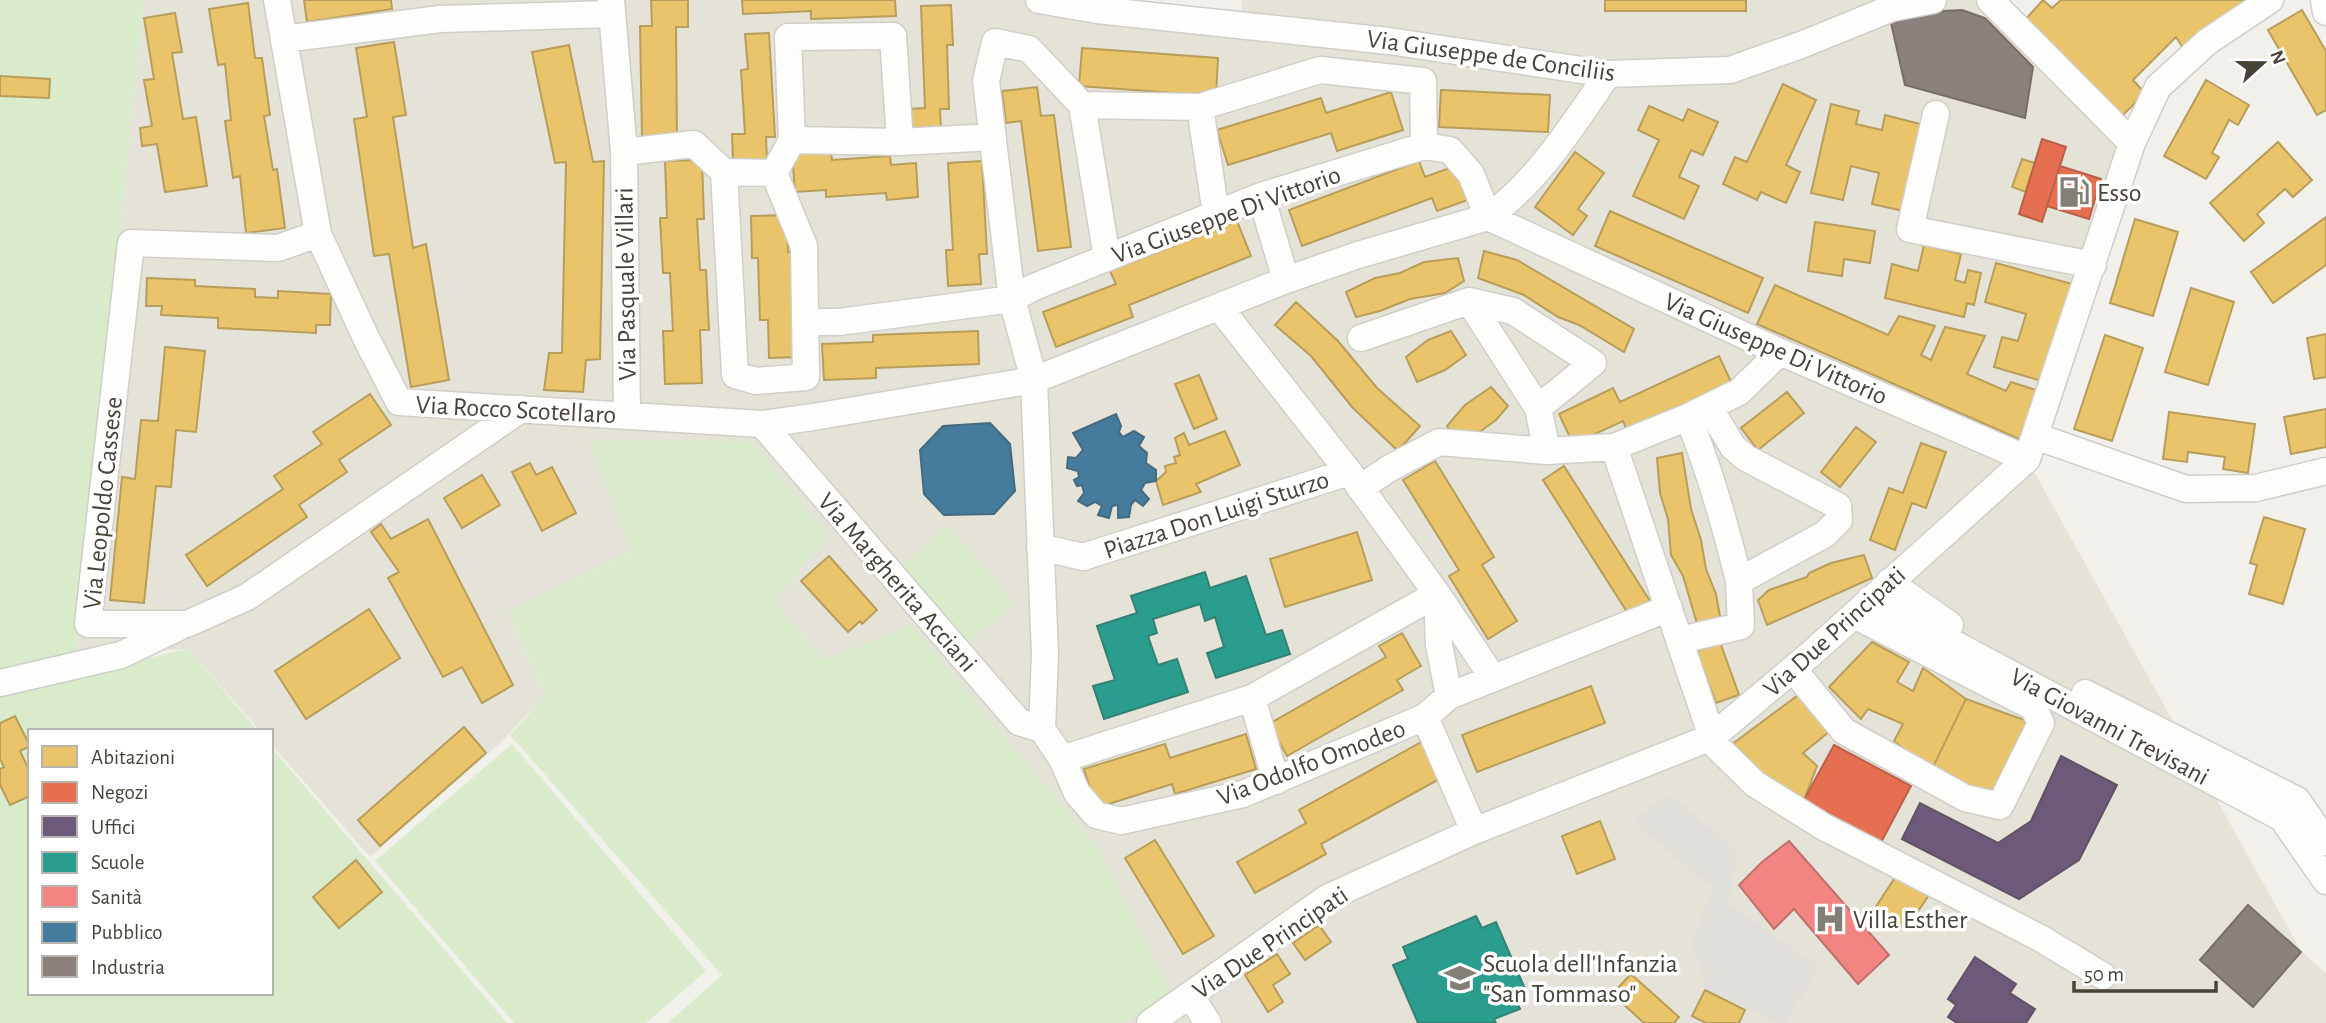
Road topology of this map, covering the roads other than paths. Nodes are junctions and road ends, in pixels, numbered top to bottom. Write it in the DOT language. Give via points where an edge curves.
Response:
graph roads {
  1 [pos="277,0"];
  2 [pos="1039,0"];
  3 [pos="1933,0"];
  4 [pos="1990,0"];
  5 [pos="2270,0"];
  6 [pos="2324,0"];
  7 [pos="612,7"];
  8 [pos="2326,12"];
  9 [pos="284,39"];
  10 [pos="1608,74"];
  11 [pos="1082,104"];
  12 [pos="1199,107"];
  13 [pos="1936,114"];
  14 [pos="993,137"];
  15 [pos="792,140"];
  16 [pos="900,142"];
  17 [pos="2132,143"];
  18 [pos="1424,146"];
  19 [pos="624,152"];
  20 [pos="724,172"];
  21 [pos="774,173"];
  22 [pos="1261,196"];
  23 [pos="1216,214"];
  24 [pos="1488,217"];
  25 [pos="318,234"];
  26 [pos="1107,258"];
  27 [pos="2093,265"];
  28 [pos="1286,280"];
  29 [pos="1012,299"];
  30 [pos="1469,301"];
  31 [pos="1219,307"];
  32 [pos="805,322"];
  33 [pos="1361,338"];
  34 [pos="1780,352"];
  35 [pos="1034,380"];
  36 [pos="1538,408"];
  37 [pos="522,410"];
  38 [pos="1699,412"];
  39 [pos="626,416"];
  40 [pos="762,424"];
  41 [pos="1614,447"];
  42 [pos="2031,448"];
  43 [pos="1547,451"];
  44 [pos="1746,458"];
  45 [pos="2326,471"];
  46 [pos="1354,480"];
  47 [pos="1712,480"];
  48 [pos="1040,547"];
  49 [pos="1083,557"];
  50 [pos="1739,581"];
  51 [pos="1042,590"];
  52 [pos="1437,594"];
  53 [pos="1871,599"];
  54 [pos="1668,608"];
  55 [pos="187,624"];
  56 [pos="1680,640"];
  57 [pos="1793,669"];
  58 [pos="1493,678"];
  59 [pos="0,683"];
  60 [pos="1449,696"];
  61 [pos="1252,698"];
  62 [pos="1425,717"];
  63 [pos="1042,729"];
  64 [pos="1710,738"];
  65 [pos="1062,759"];
  66 [pos="1276,780"];
  67 [pos="1474,831"];
  68 [pos="2326,842"];
  69 [pos="2326,881"];
  70 [pos="2103,976"];
  71 [pos="1190,995"];
  72 [pos="1150,1023"];
  73 [pos="1208,1023"];
  1 -- 9 [label="street, Via Rocco Scotellaro"];
  2 -- 10 [label="street, Via Giuseppe de Conciliis" via="1389,41"];
  3 -- 10 [label="street, Via Giuseppe de Conciliis" via="1892,8 1730,70"];
  4 -- 17 [label="street"];
  5 -- 17 [label="street, Via Due Principati" via="2207,42 2158,87"];
  6 -- 8 [label="street"];
  7 -- 9 [label="street" via="440,19"];
  7 -- 19 [label="street, Via Pasquale Villari"];
  9 -- 25 [label="street, Via Rocco Scotellaro"];
  10 -- 24 [label="street" via="1539,169"];
  11 -- 12 [label="street"];
  11 -- 14 [label="street" via="1029,49 995,42 986,81"];
  11 -- 26 [label="street"];
  12 -- 18 [label="street" via="1320,69 1423,81"];
  12 -- 23 [label="street"];
  13 -- 27 [label="street" via="1910,229"];
  14 -- 16 [label="street"];
  14 -- 29 [label="street"];
  15 -- 16 [label="street"];
  15 -- 16 [label="street" via="788,37 893,36"];
  15 -- 21 [label="street"];
  17 -- 27 [label="street, Via Due Principati"];
  18 -- 22 [label="street, Via Giuseppe Di Vittorio"];
  18 -- 24 [label="street" via="1450,150 1471,174"];
  19 -- 20 [label="street, Via Pasquale Villari" via="694,144"];
  19 -- 39 [label="street, Via Pasquale Villari"];
  20 -- 21 [label="street"];
  20 -- 32 [label="street" via="735,375 756,381 806,377"];
  21 -- 32 [label="street" via="804,246"];
  22 -- 23 [label="street, Via Giuseppe Di Vittorio"];
  22 -- 28 [label="street"];
  23 -- 26 [label="street, Via Giuseppe Di Vittorio"];
  24 -- 28 [label="street"];
  24 -- 34 [label="street, Via Giuseppe Di Vittorio"];
  25 -- 37 [label="street, Via Rocco Scotellaro" via="399,402"];
  25 -- 55 [label="street, Via Leopoldo Cassese" via="278,248 131,243 88,624"];
  26 -- 29 [label="street, Via Giuseppe Di Vittorio"];
  27 -- 42 [label="street, Via Due Principati"];
  28 -- 31 [label="street"];
  29 -- 32 [label="street, Via Giuseppe Di Vittorio" via="839,322"];
  29 -- 35 [label="street"];
  30 -- 33 [label="street"];
  30 -- 36 [label="street"];
  30 -- 36 [label="street" via="1513,311 1593,363"];
  31 -- 35 [label="street"];
  31 -- 46 [label="street"];
  34 -- 38 [label="street, Piazza Don Luigi Sturzo" via="1740,392"];
  34 -- 42 [label="street, Via Giuseppe Di Vittorio"];
  35 -- 40 [label="street"];
  35 -- 48 [label="street"];
  36 -- 43 [label="street"];
  37 -- 39 [label="street, Via Rocco Scotellaro"];
  37 -- 55 [label="street, Via Leopoldo Cassese" via="247,597"];
  38 -- 41 [label="street, Piazza Don Luigi Sturzo"];
  38 -- 44 [label="street"];
  38 -- 47 [label="street"];
  39 -- 40 [label="street, Via Rocco Scotellaro"];
  40 -- 63 [label="street, Via Margherita Acciani" via="1019,722"];
  41 -- 43 [label="street, Piazza Don Luigi Sturzo"];
  41 -- 54 [label="street"];
  42 -- 45 [label="street, Via Giuseppe Di Vittorio" via="2186,489 2256,488"];
  42 -- 53 [label="street, Via Due Principati"];
  43 -- 46 [label="street, Piazza Don Luigi Sturzo" via="1439,442 1390,468"];
  44 -- 47 [label="street"];
  44 -- 50 [label="street" via="1838,506 1839,520 1825,534"];
  46 -- 49 [label="street, Piazza Don Luigi Sturzo"];
  46 -- 52 [label="street"];
  47 -- 50 [label="street"];
  48 -- 49 [label="street, Piazza Don Luigi Sturzo"];
  48 -- 51 [label="street"];
  49 -- 51 [label="street, Piazza Don Luigi Sturzo"];
  50 -- 56 [label="street" via="1741,626"];
  51 -- 63 [label="street"];
  52 -- 58 [label="street"];
  52 -- 60 [label="street" via="1439,645"];
  52 -- 61 [label="street"];
  53 -- 57 [label="street, Via Due Principati"];
  53 -- 57 [label="street" via="2034,707 2041,723 2000,806 1965,798 1844,731"];
  53 -- 68 [label="street, Via Giovanni Trevisani" via="1942,620 2297,800"];
  53 -- 69 [label="street, Via Giovanni Trevisani" via="2282,818"];
  54 -- 56 [label="street"];
  54 -- 58 [label="street, Via Odolfo Omodeo"];
  55 -- 59 [label="street" via="121,655"];
  56 -- 64 [label="street"];
  57 -- 64 [label="street, Via Due Principati"];
  58 -- 60 [label="street, Via Odolfo Omodeo"];
  60 -- 62 [label="street, Via Odolfo Omodeo"];
  61 -- 65 [label="street"];
  61 -- 66 [label="street"];
  62 -- 66 [label="street, Via Odolfo Omodeo"];
  62 -- 67 [label="street, Via Odolfo Omodeo"];
  63 -- 65 [label="street"];
  64 -- 67 [label="street, Via Due Principati"];
  64 -- 70 [label="street" via="1755,784 1824,827 2040,938"];
  65 -- 66 [label="street, Via Odolfo Omodeo" via="1077,793 1096,815 1121,821 1243,794"];
  67 -- 71 [label="street, Via Due Principati" via="1327,898"];
  71 -- 72 [label="street, Via Due Principati"];
  71 -- 73 [label="street"];
}
